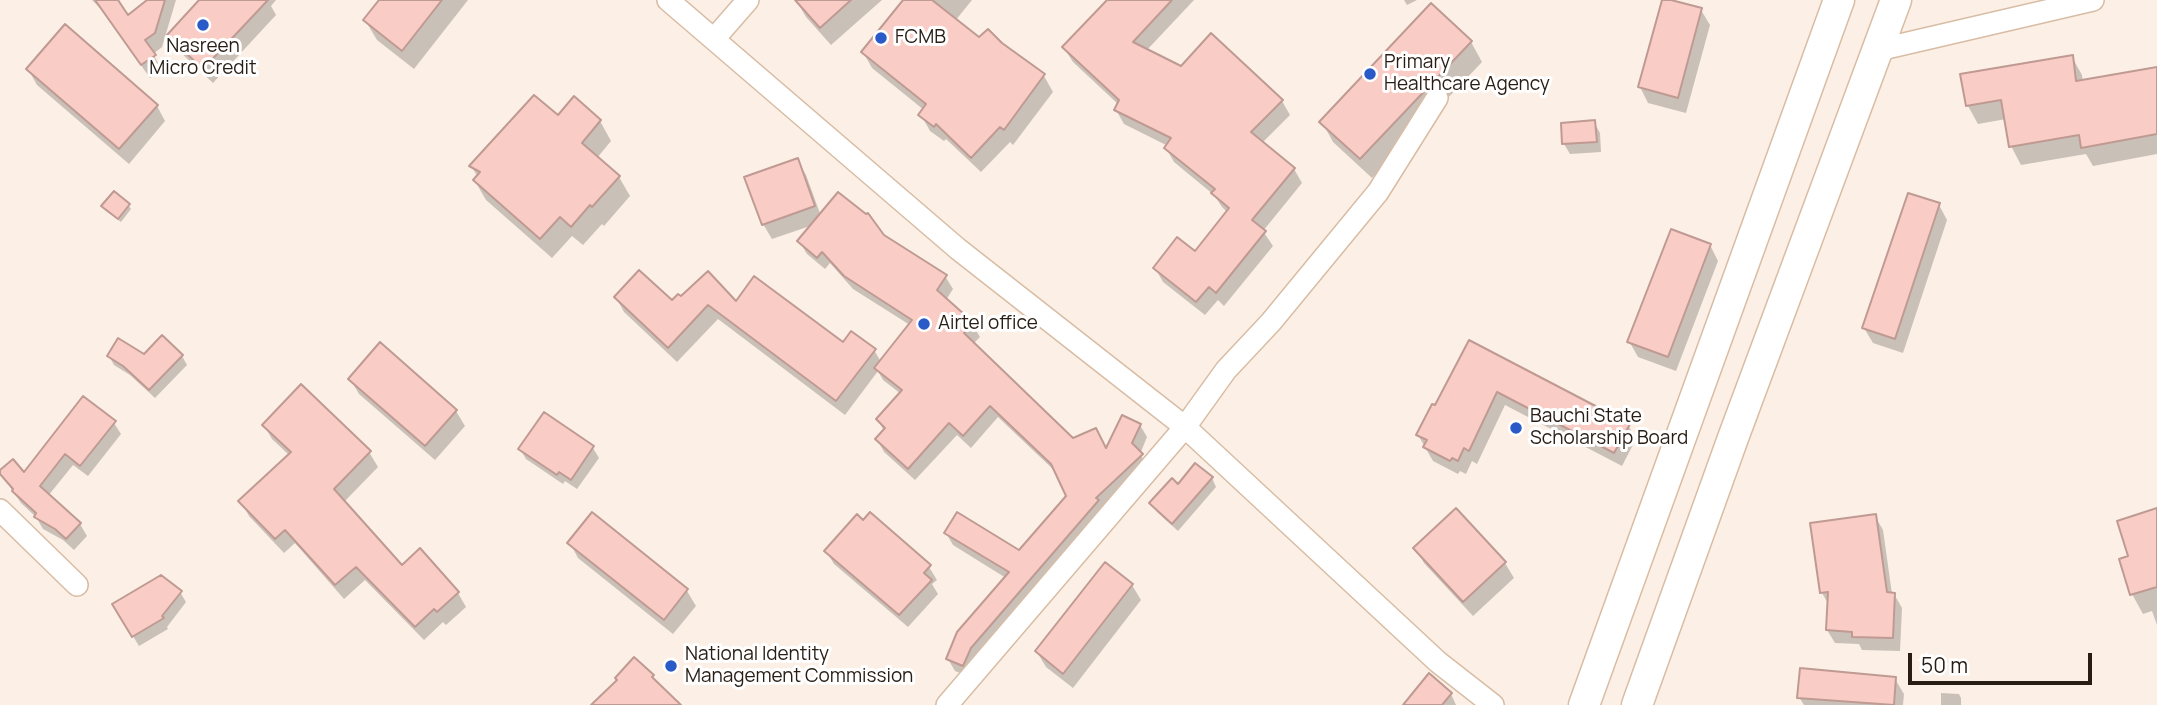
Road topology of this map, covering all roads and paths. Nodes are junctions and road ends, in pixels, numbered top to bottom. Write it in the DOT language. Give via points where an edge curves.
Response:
graph roads {
  1 [pos="668,0"];
  2 [pos="748,0"];
  3 [pos="1839,0"];
  4 [pos="1896,0"];
  5 [pos="2093,0"];
  6 [pos="714,39"];
  7 [pos="1878,50"];
  8 [pos="1437,98"];
  9 [pos="1185,427"];
  10 [pos="0,510"];
  11 [pos="77,585"];
  12 [pos="947,705"];
  13 [pos="1493,705"];
  14 [pos="1584,705"];
  15 [pos="1637,705"];
  1 -- 6 [label="street"];
  2 -- 6 [label="street"];
  3 -- 14 [label="street"];
  4 -- 7 [label="street"];
  5 -- 7 [label="street"];
  6 -- 9 [label="street" via="958,249"];
  7 -- 15 [label="street"];
  8 -- 9 [label="street" via="1378,192 1226,370"];
  9 -- 12 [label="street"];
  9 -- 13 [label="street" via="1438,663"];
  10 -- 11 [label="street"];
}
